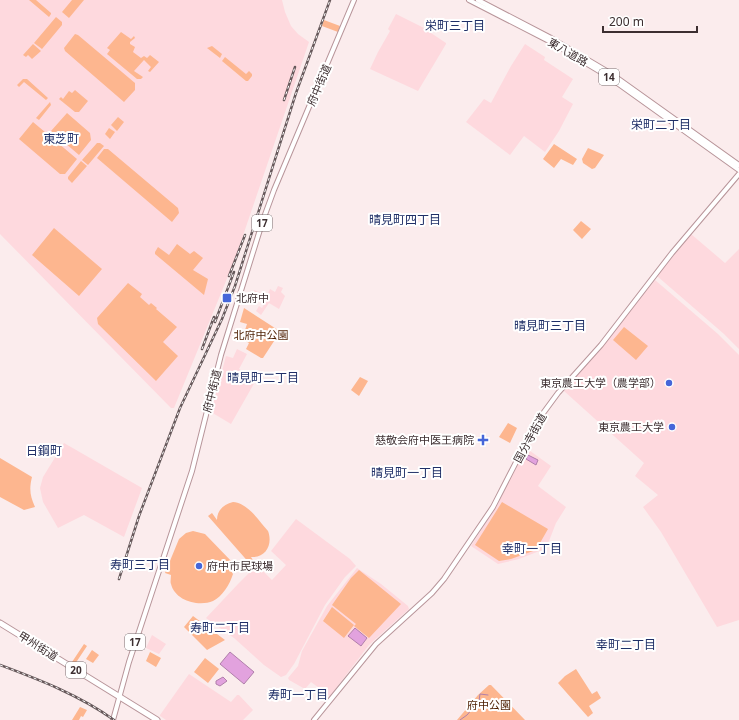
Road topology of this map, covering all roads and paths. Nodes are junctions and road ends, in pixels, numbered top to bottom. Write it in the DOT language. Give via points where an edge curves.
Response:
graph roads {
  1 [pos="354,0"];
  2 [pos="469,0"];
  3 [pos="478,0"];
  4 [pos="485,3"];
  5 [pos="500,16"];
  6 [pos="739,165"];
  7 [pos="739,170"];
  8 [pos="739,174"];
  9 [pos="0,623"];
  10 [pos="119,696"];
  11 [pos="113,720"];
  12 [pos="157,720"];
  13 [pos="314,720"];
  1 -- 10 [label="main road, 府中街道 / 17" via="263,220 220,362 192,471"];
  2 -- 5 [label="main road, 東八道路 / 14"];
  3 -- 4 [label="main road, 東八道路 / 14"];
  4 -- 5 [label="main road" via="502,14"];
  4 -- 6 [label="main road, 東八道路 / 14" via="610,73"];
  5 -- 7 [label="main road, 東八道路 / 14" via="549,41 609,77"];
  8 -- 13 [label="main road, 国分寺街道" via="544,412 493,507 444,579 376,644"];
  9 -- 10 [label="highway, 甲州街道 / 20"];
  10 -- 11 [label="main road, 府中街道 / 17"];
  10 -- 12 [label="highway, 甲州街道 / 20"];
}
